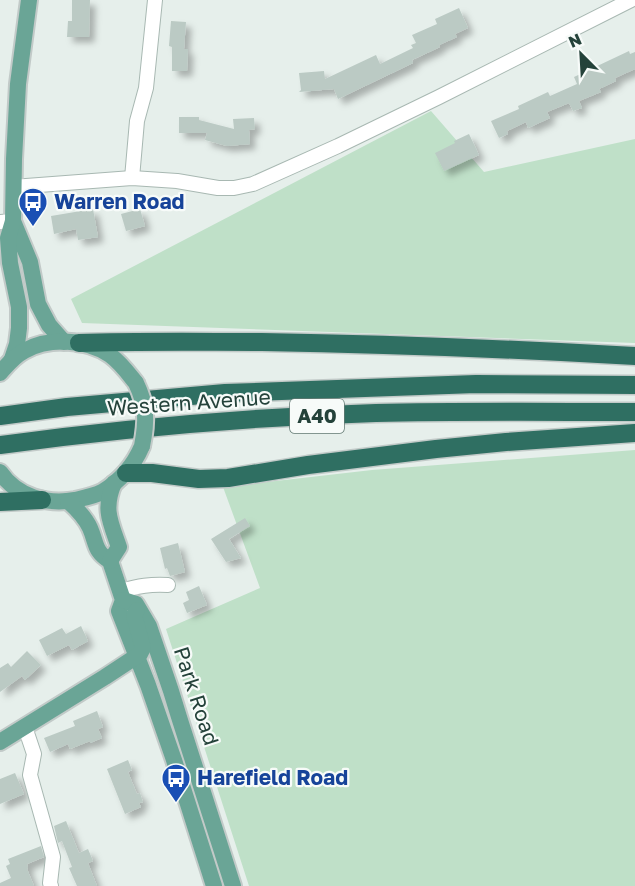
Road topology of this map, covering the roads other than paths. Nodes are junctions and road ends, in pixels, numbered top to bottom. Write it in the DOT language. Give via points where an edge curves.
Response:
graph roads {
  1 [pos="28,0"];
  2 [pos="155,0"];
  3 [pos="631,0"];
  4 [pos="132,178"];
  5 [pos="13,187"];
  6 [pos="6,221"];
  7 [pos="72,343"];
  8 [pos="635,356"];
  9 [pos="12,359"];
  10 [pos="0,373"];
  11 [pos="635,385"];
  12 [pos="635,412"];
  13 [pos="0,416"];
  14 [pos="635,433"];
  15 [pos="0,445"];
  16 [pos="0,472"];
  17 [pos="120,478"];
  18 [pos="42,500"];
  19 [pos="68,501"];
  20 [pos="0,502"];
  21 [pos="110,561"];
  22 [pos="168,585"];
  23 [pos="127,600"];
  24 [pos="136,657"];
  25 [pos="25,727"];
  26 [pos="0,742"];
  27 [pos="51,886"];
  28 [pos="214,886"];
  29 [pos="233,886"];
  1 -- 5 [label="main road" via="18,84"];
  2 -- 4 [label="street"];
  3 -- 4 [label="street" via="440,98 254,184 218,188"];
  4 -- 5 [label="street"];
  5 -- 6 [label="main road"];
  6 -- 7 [label="main road" via="30,262 38,304 49,325"];
  6 -- 9 [label="main road" via="19,307"];
  7 -- 8 [label="highway" via="336,343"];
  7 -- 9 [label="main road" via="36,346"];
  7 -- 17 [label="main road, bridge" via="111,356 125,368 143,397 146,429 137,458"];
  9 -- 10 [label="main road"];
  11 -- 13 [label="highway, Western Avenue / A40" via="476,384 225,393"];
  12 -- 15 [label="highway, Western Avenue / A40" via="376,413 233,420"];
  14 -- 17 [label="highway" via="436,449 228,478 152,473"];
  16 -- 18 [label="main road" via="22,493"];
  17 -- 19 [label="main road" via="102,492"];
  17 -- 21 [label="main road" via="108,505 119,547"];
  18 -- 19 [label="main road"];
  18 -- 20 [label="highway"];
  19 -- 21 [label="main road, Park Road" via="90,528 100,554"];
  21 -- 23 [label="main road, Park Road"];
  22 -- 23 [label="street" via="143,585"];
  23 -- 24 [label="main road, Park Road" via="119,611"];
  23 -- 29 [label="main road, Park Road" via="149,626 164,653"];
  24 -- 25 [label="main road"];
  24 -- 28 [label="main road, Park Road" via="174,759"];
  25 -- 26 [label="main road"];
  25 -- 27 [label="street" via="34,754 30,775 53,857"];
}
